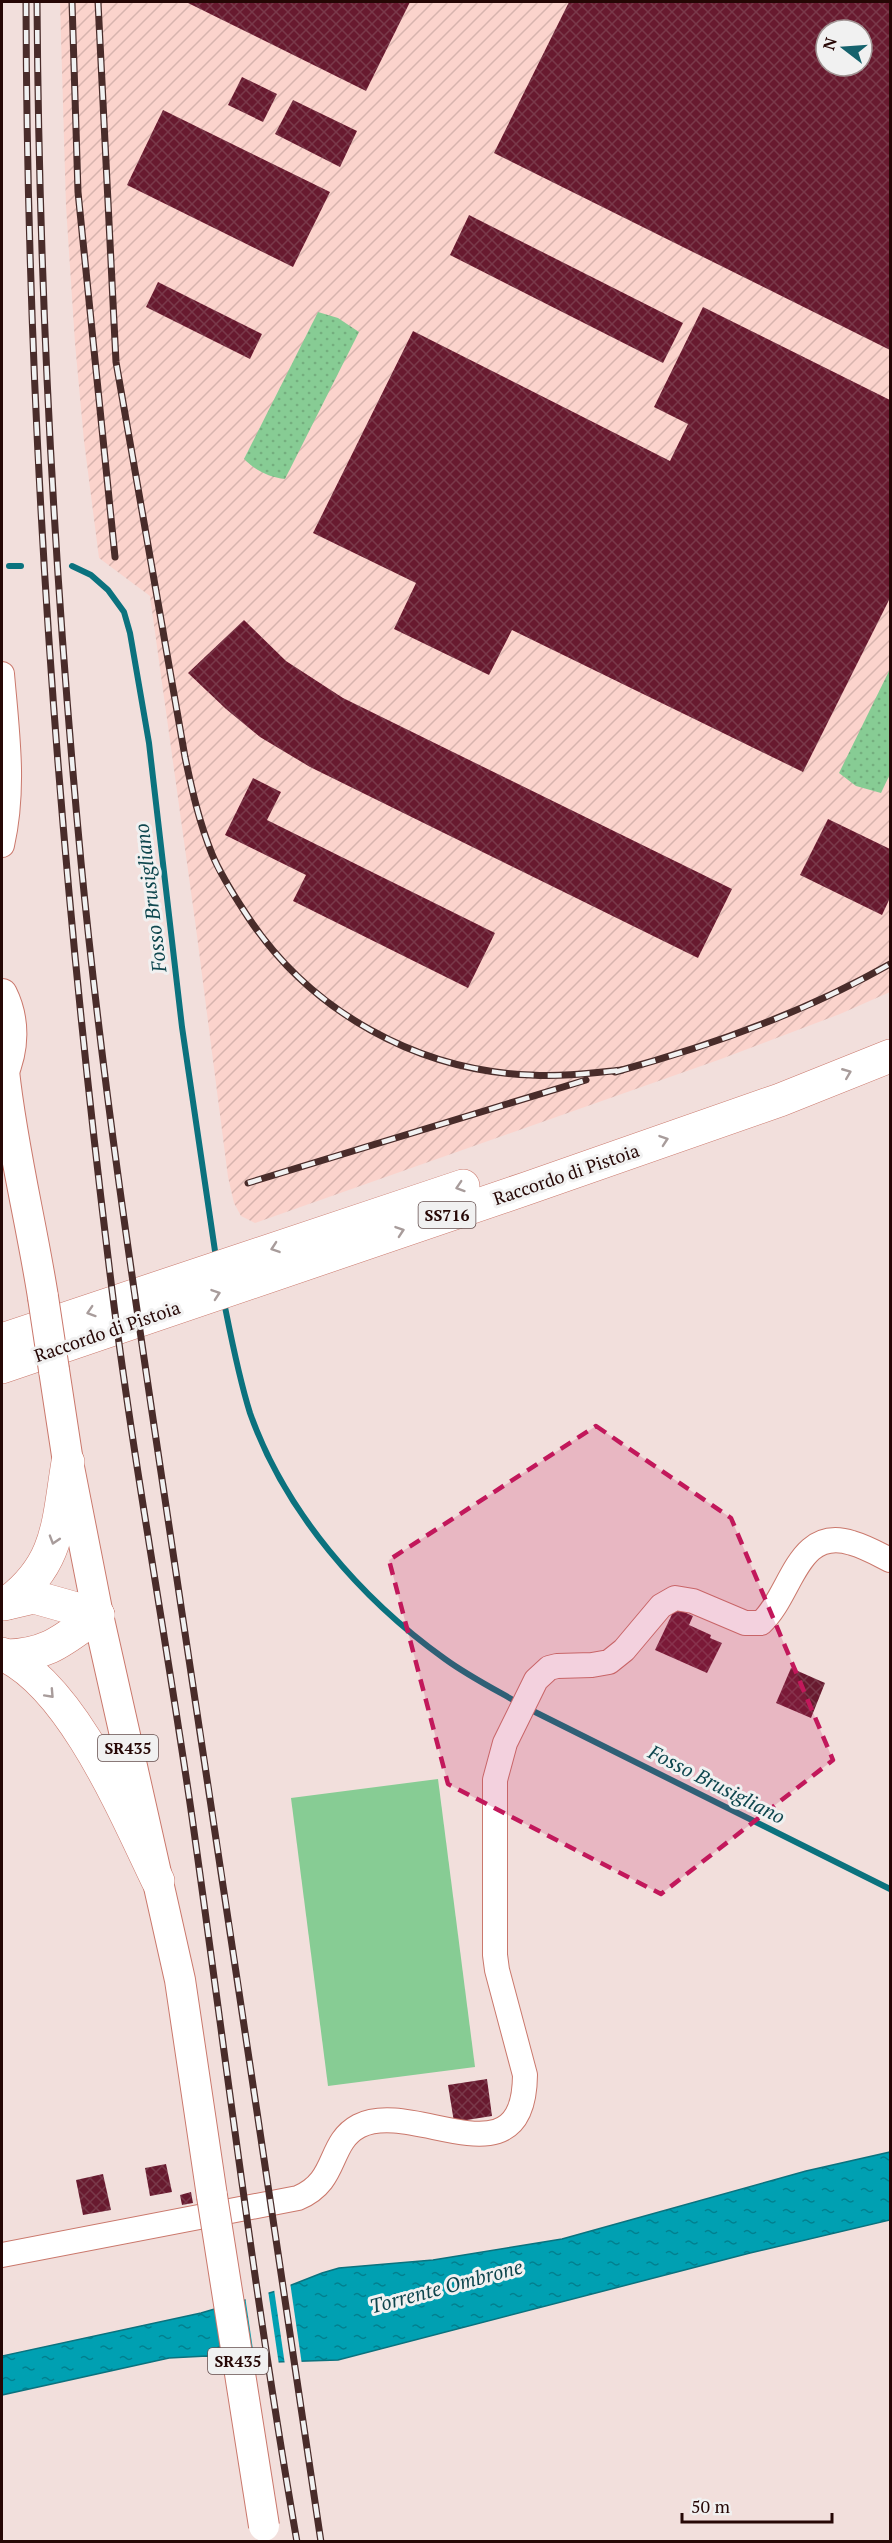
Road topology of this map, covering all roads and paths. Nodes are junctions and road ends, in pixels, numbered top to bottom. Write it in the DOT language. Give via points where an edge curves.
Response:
graph roads {
  1 [pos="2,674"];
  2 [pos="2,844"];
  3 [pos="2,994"];
  4 [pos="891,1032"];
  5 [pos="891,1056"];
  6 [pos="3,1073"];
  7 [pos="2,1169"];
  8 [pos="24,1196"];
  9 [pos="2,1340"];
  10 [pos="2,1367"];
  11 [pos="68,1462"];
  12 [pos="891,1560"];
  13 [pos="4,1604"];
  14 [pos="98,1616"];
  15 [pos="4,1655"];
  16 [pos="158,1881"];
  17 [pos="2,2255"];
  18 [pos="265,2534"];
  1 -- 2 [label="street" via="10,773"];
  3 -- 6 [label="main road, SR435" via="12,1032"];
  4 -- 9 [label="highway, Raccordo di Pistoia / SS716, one-way" via="726,1096"];
  10 -- 5 [label="highway, Raccordo di Pistoia / SS716, one-way" via="780,1100"];
  6 -- 8 [label="main road, SR435"];
  7 -- 8 [label="main road, SR435"];
  8 -- 11 [label="main road, SR435, bridge"];
  11 -- 13 [label="highway, one-way" via="50,1552 34,1579"];
  11 -- 14 [label="main road, SR435"];
  12 -- 17 [label="street" via="850,1542 820,1542 805,1554 775,1608 761,1623 745,1623 693,1601 675,1598 661,1606 616,1657 600,1664 549,1668 530,1689 505,1743 495,1780 495,1955 525,2074 519,2110 506,2127 473,2134 404,2121 372,2122 343,2139 323,2179 298,2198"];
  13 -- 14 [label="highway" via="34,1597"];
  14 -- 15 [label="highway" via="48,1649"];
  14 -- 16 [label="main road, SR435"];
  15 -- 16 [label="highway, one-way" via="47,1690 78,1729 112,1785"];
  16 -- 18 [label="main road, SR435, bridge" via="180,1980"];
}
